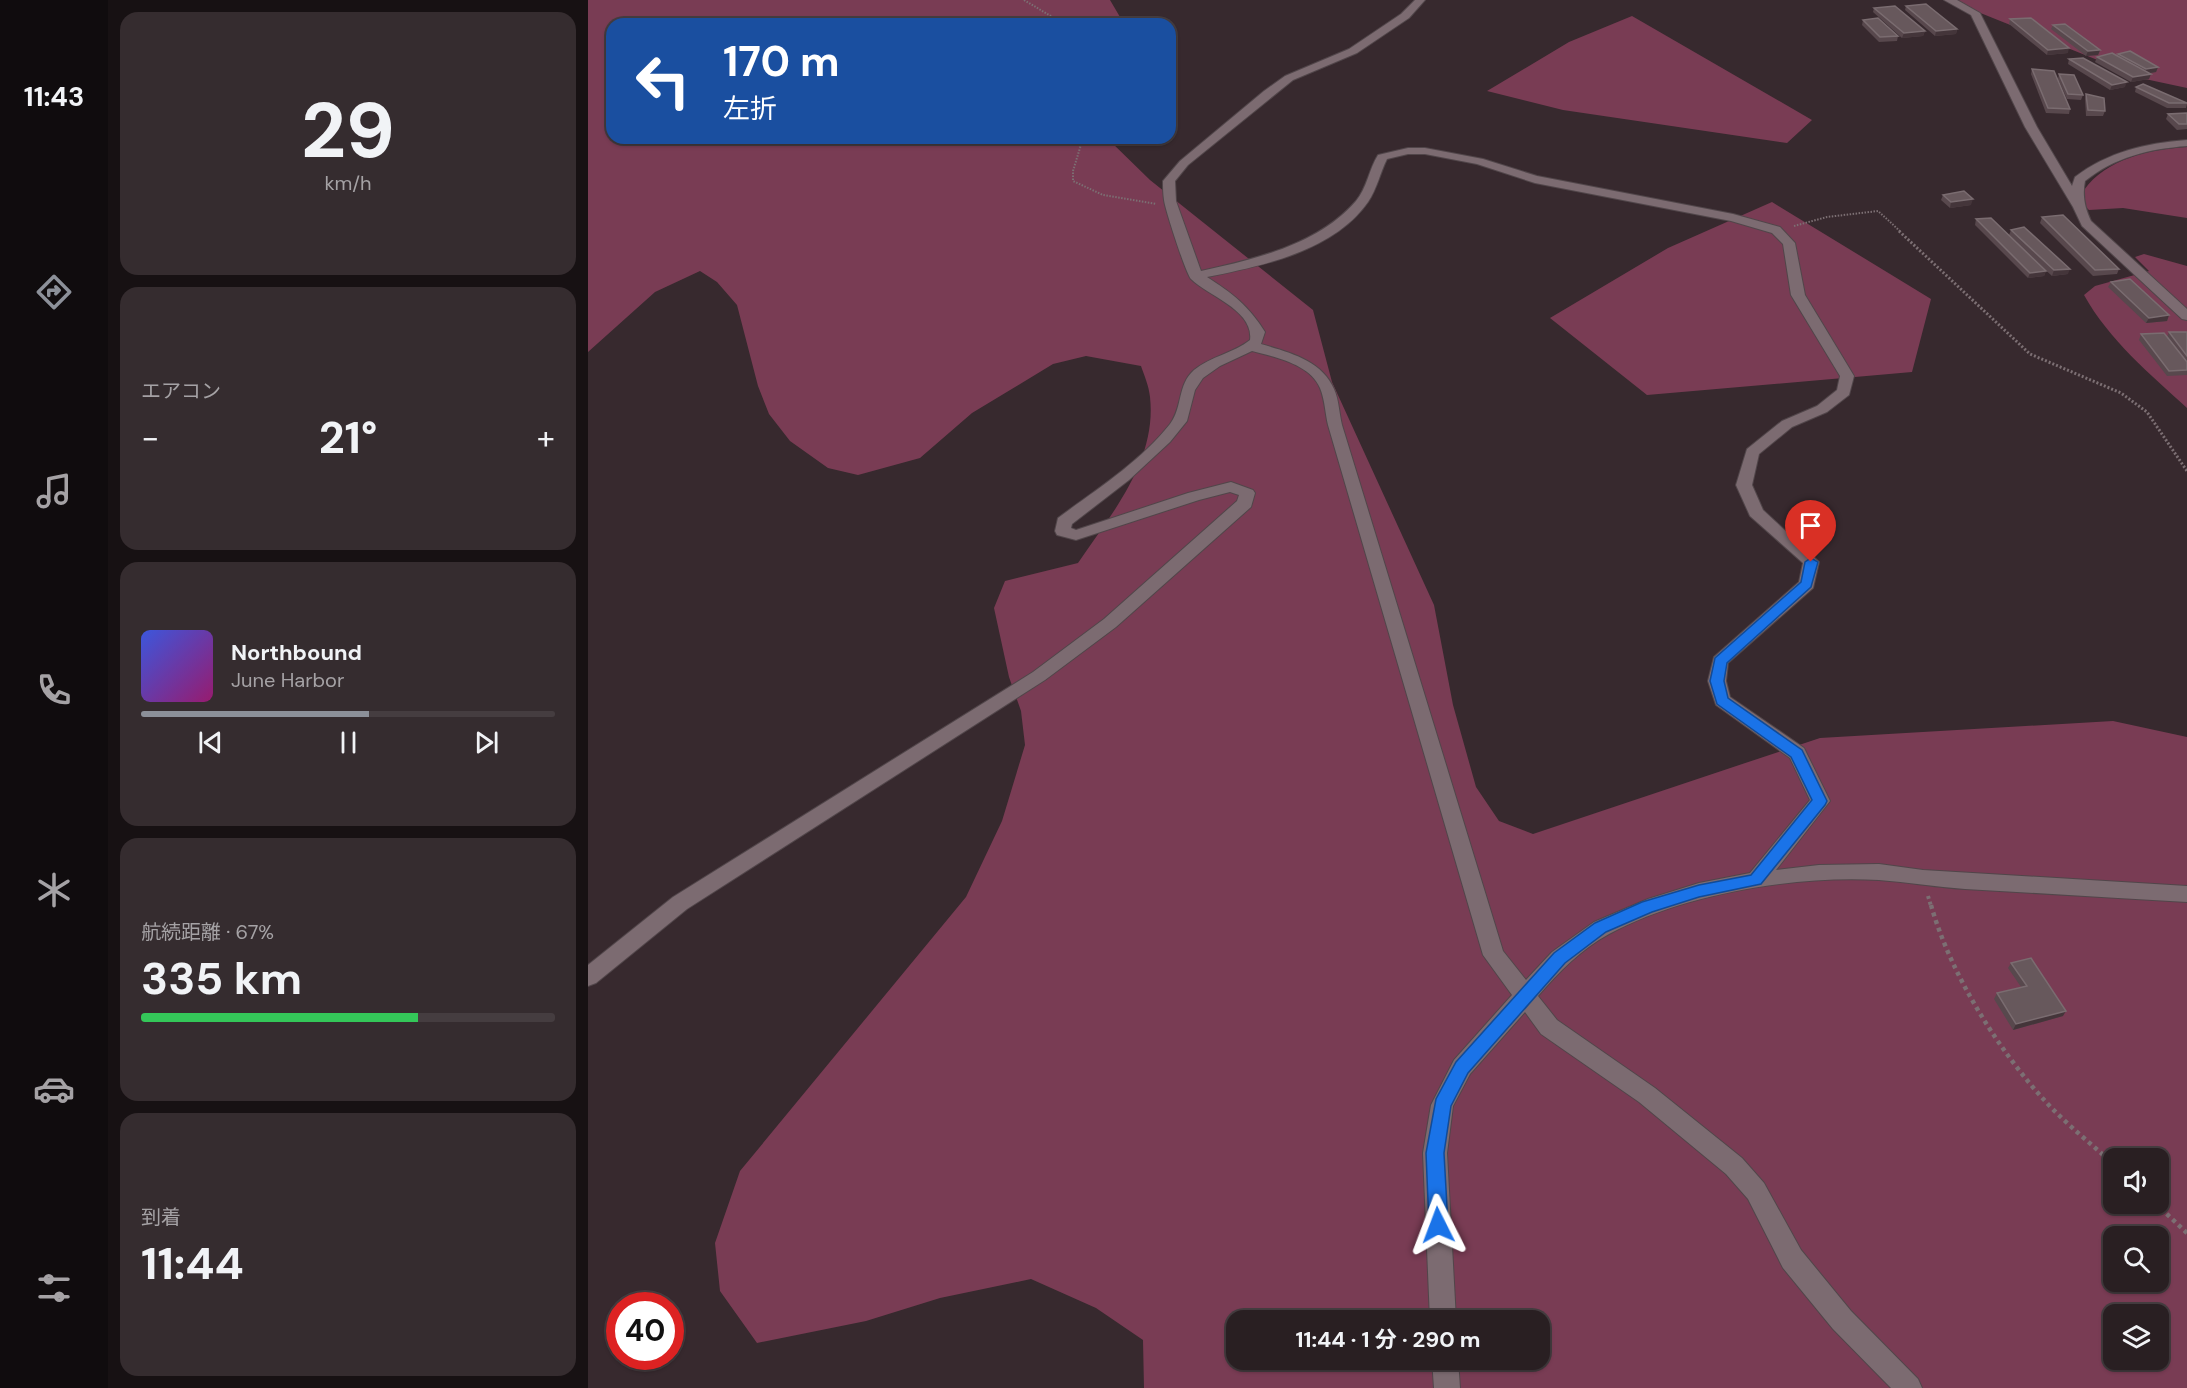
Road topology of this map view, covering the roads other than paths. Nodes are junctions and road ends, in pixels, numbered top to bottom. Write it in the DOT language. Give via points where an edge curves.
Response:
graph roads {
  1 [pos="1420,0"];
  2 [pos="1949,0"];
  3 [pos="2187,142"];
  4 [pos="2077,206"];
  5 [pos="1196,276"];
  6 [pos="2187,316"];
  7 [pos="1251,346"];
  8 [pos="1756,880"];
  9 [pos="2187,894"];
  10 [pos="588,977"];
  11 [pos="1526,996"];
  12 [pos="1443,1310"];
  13 [pos="1446,1370"];
  14 [pos="1447,1388"];
  15 [pos="1909,1388"];
  1 -- 5 [label="street" via="1405,16 1353,51 1289,78 1214,137 1169,181 1172,206"];
  2 -- 4 [label="street" via="1975,13 2031,127"];
  3 -- 4 [label="street" via="2146,148 2102,163 2079,180"];
  4 -- 6 [label="street" via="2086,223"];
  5 -- 7 [label="street" via="1232,299 1252,322 1258,332 1257,341"];
  5 -- 8 [label="street" via="1254,262 1303,244 1338,225 1363,202 1382,157 1408,151 1479,161 1535,179 1733,218 1776,230 1789,243 1798,295 1847,376 1844,392 1822,409 1787,424 1752,452 1744,485 1756,512 1811,562 1807,584 1720,661 1717,681 1722,700 1797,753 1820,801"];
  7 -- 10 [label="street" via="1209,365 1189,387 1179,423 1151,452 1064,522 1063,531 1076,535 1194,495 1231,487 1247,493 1245,503 1110,623 1039,676 680,903"];
  7 -- 11 [label="street" via="1299,362 1313,370 1326,387 1494,955"];
  8 -- 9 [label="street" via="1879,872"];
  8 -- 11 [label="street" via="1699,891 1648,907 1601,928 1559,958"];
  11 -- 12 [label="street" via="1462,1067 1442,1105 1435,1153"];
  11 -- 15 [label="street" via="1549,1027 1647,1095 1734,1166 1756,1191 1792,1259 1842,1320"];
  13 -- 14 [label="street"];
}
